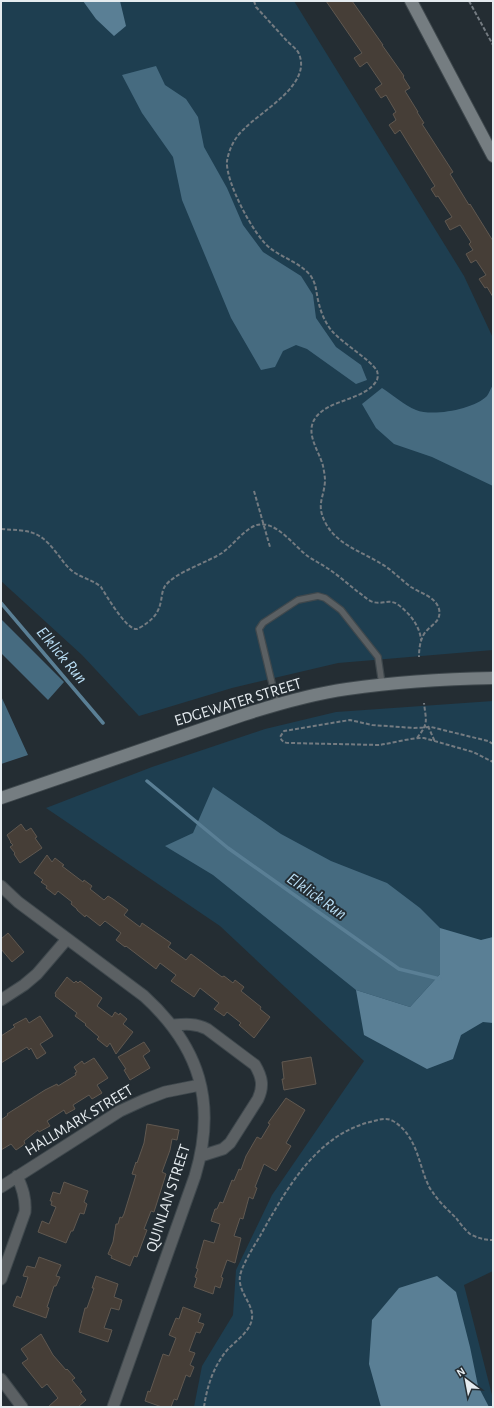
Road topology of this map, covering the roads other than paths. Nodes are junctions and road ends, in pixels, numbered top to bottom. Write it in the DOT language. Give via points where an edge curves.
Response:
graph roads {
  1 [pos="411,1"];
  2 [pos="493,156"];
  3 [pos="493,678"];
  4 [pos="382,684"];
  5 [pos="277,705"];
  6 [pos="1,798"];
  7 [pos="2,889"];
  8 [pos="67,939"];
  9 [pos="1,1000"];
  10 [pos="172,1025"];
  11 [pos="200,1085"];
  12 [pos="201,1156"];
  13 [pos="17,1176"];
  14 [pos="1,1187"];
  15 [pos="1,1279"];
  16 [pos="1,1379"];
  17 [pos="22,1407"];
  18 [pos="113,1407"];
  1 -- 2 [label="street"];
  3 -- 4 [label="street, EDGEWATER STREET" via="437,679"];
  4 -- 5 [label="street, EDGEWATER STREET" via="346,689"];
  4 -- 5 [label="lane" via="378,657 341,610 325,598 308,597 298,600 263,623 259,629"];
  5 -- 6 [label="street, EDGEWATER STREET"];
  7 -- 8 [label="street, QUINLAN STREET"];
  8 -- 9 [label="street" via="37,974"];
  8 -- 10 [label="street, QUINLAN STREET" via="144,996"];
  10 -- 11 [label="street, QUINLAN STREET" via="194,1063"];
  10 -- 12 [label="street" via="193,1024 207,1029 255,1065 263,1082 258,1099 230,1143 223,1149"];
  11 -- 12 [label="street, QUINLAN STREET" via="204,1107"];
  11 -- 13 [label="street, HALLMARK STREET" via="165,1092 120,1111"];
  12 -- 18 [label="street, QUINLAN STREET"];
  13 -- 14 [label="street, HALLMARK STREET"];
  13 -- 15 [label="street" via="26,1202 25,1212"];
  16 -- 17 [label="street"];
}
